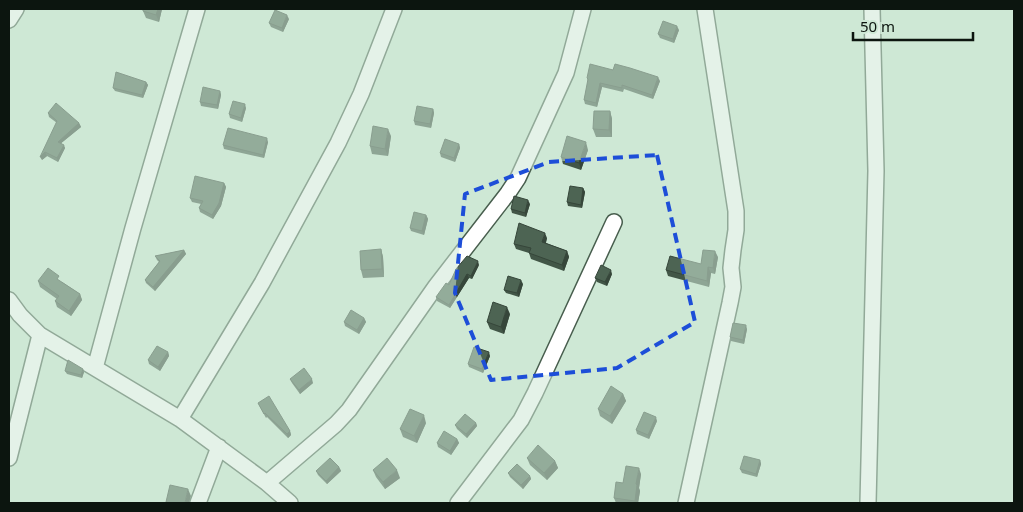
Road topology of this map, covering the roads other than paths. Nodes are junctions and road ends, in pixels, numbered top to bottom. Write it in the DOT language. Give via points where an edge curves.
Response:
graph roads {
  1 [pos="16,9"];
  2 [pos="197,9"];
  3 [pos="394,9"];
  4 [pos="583,9"];
  5 [pos="705,9"];
  6 [pos="872,9"];
  7 [pos="9,20"];
  8 [pos="614,222"];
  9 [pos="9,300"];
  10 [pos="40,335"];
  11 [pos="95,368"];
  12 [pos="180,419"];
  13 [pos="219,447"];
  14 [pos="9,458"];
  15 [pos="267,483"];
  16 [pos="198,503"];
  17 [pos="289,503"];
  18 [pos="459,503"];
  19 [pos="686,503"];
  20 [pos="868,503"];
  1 -- 7 [label="street"];
  2 -- 11 [label="street"];
  3 -- 12 [label="street" via="338,143 262,283"];
  4 -- 15 [label="street" via="566,73 518,178 436,286 349,410"];
  5 -- 19 [label="street" via="736,212 736,230 731,268 733,287"];
  6 -- 20 [label="street" via="876,171"];
  8 -- 18 [label="street" via="521,420"];
  9 -- 10 [label="street"];
  10 -- 11 [label="street"];
  10 -- 14 [label="street"];
  11 -- 12 [label="street"];
  12 -- 13 [label="street"];
  13 -- 15 [label="street"];
  13 -- 16 [label="street"];
  15 -- 17 [label="street"];
}
